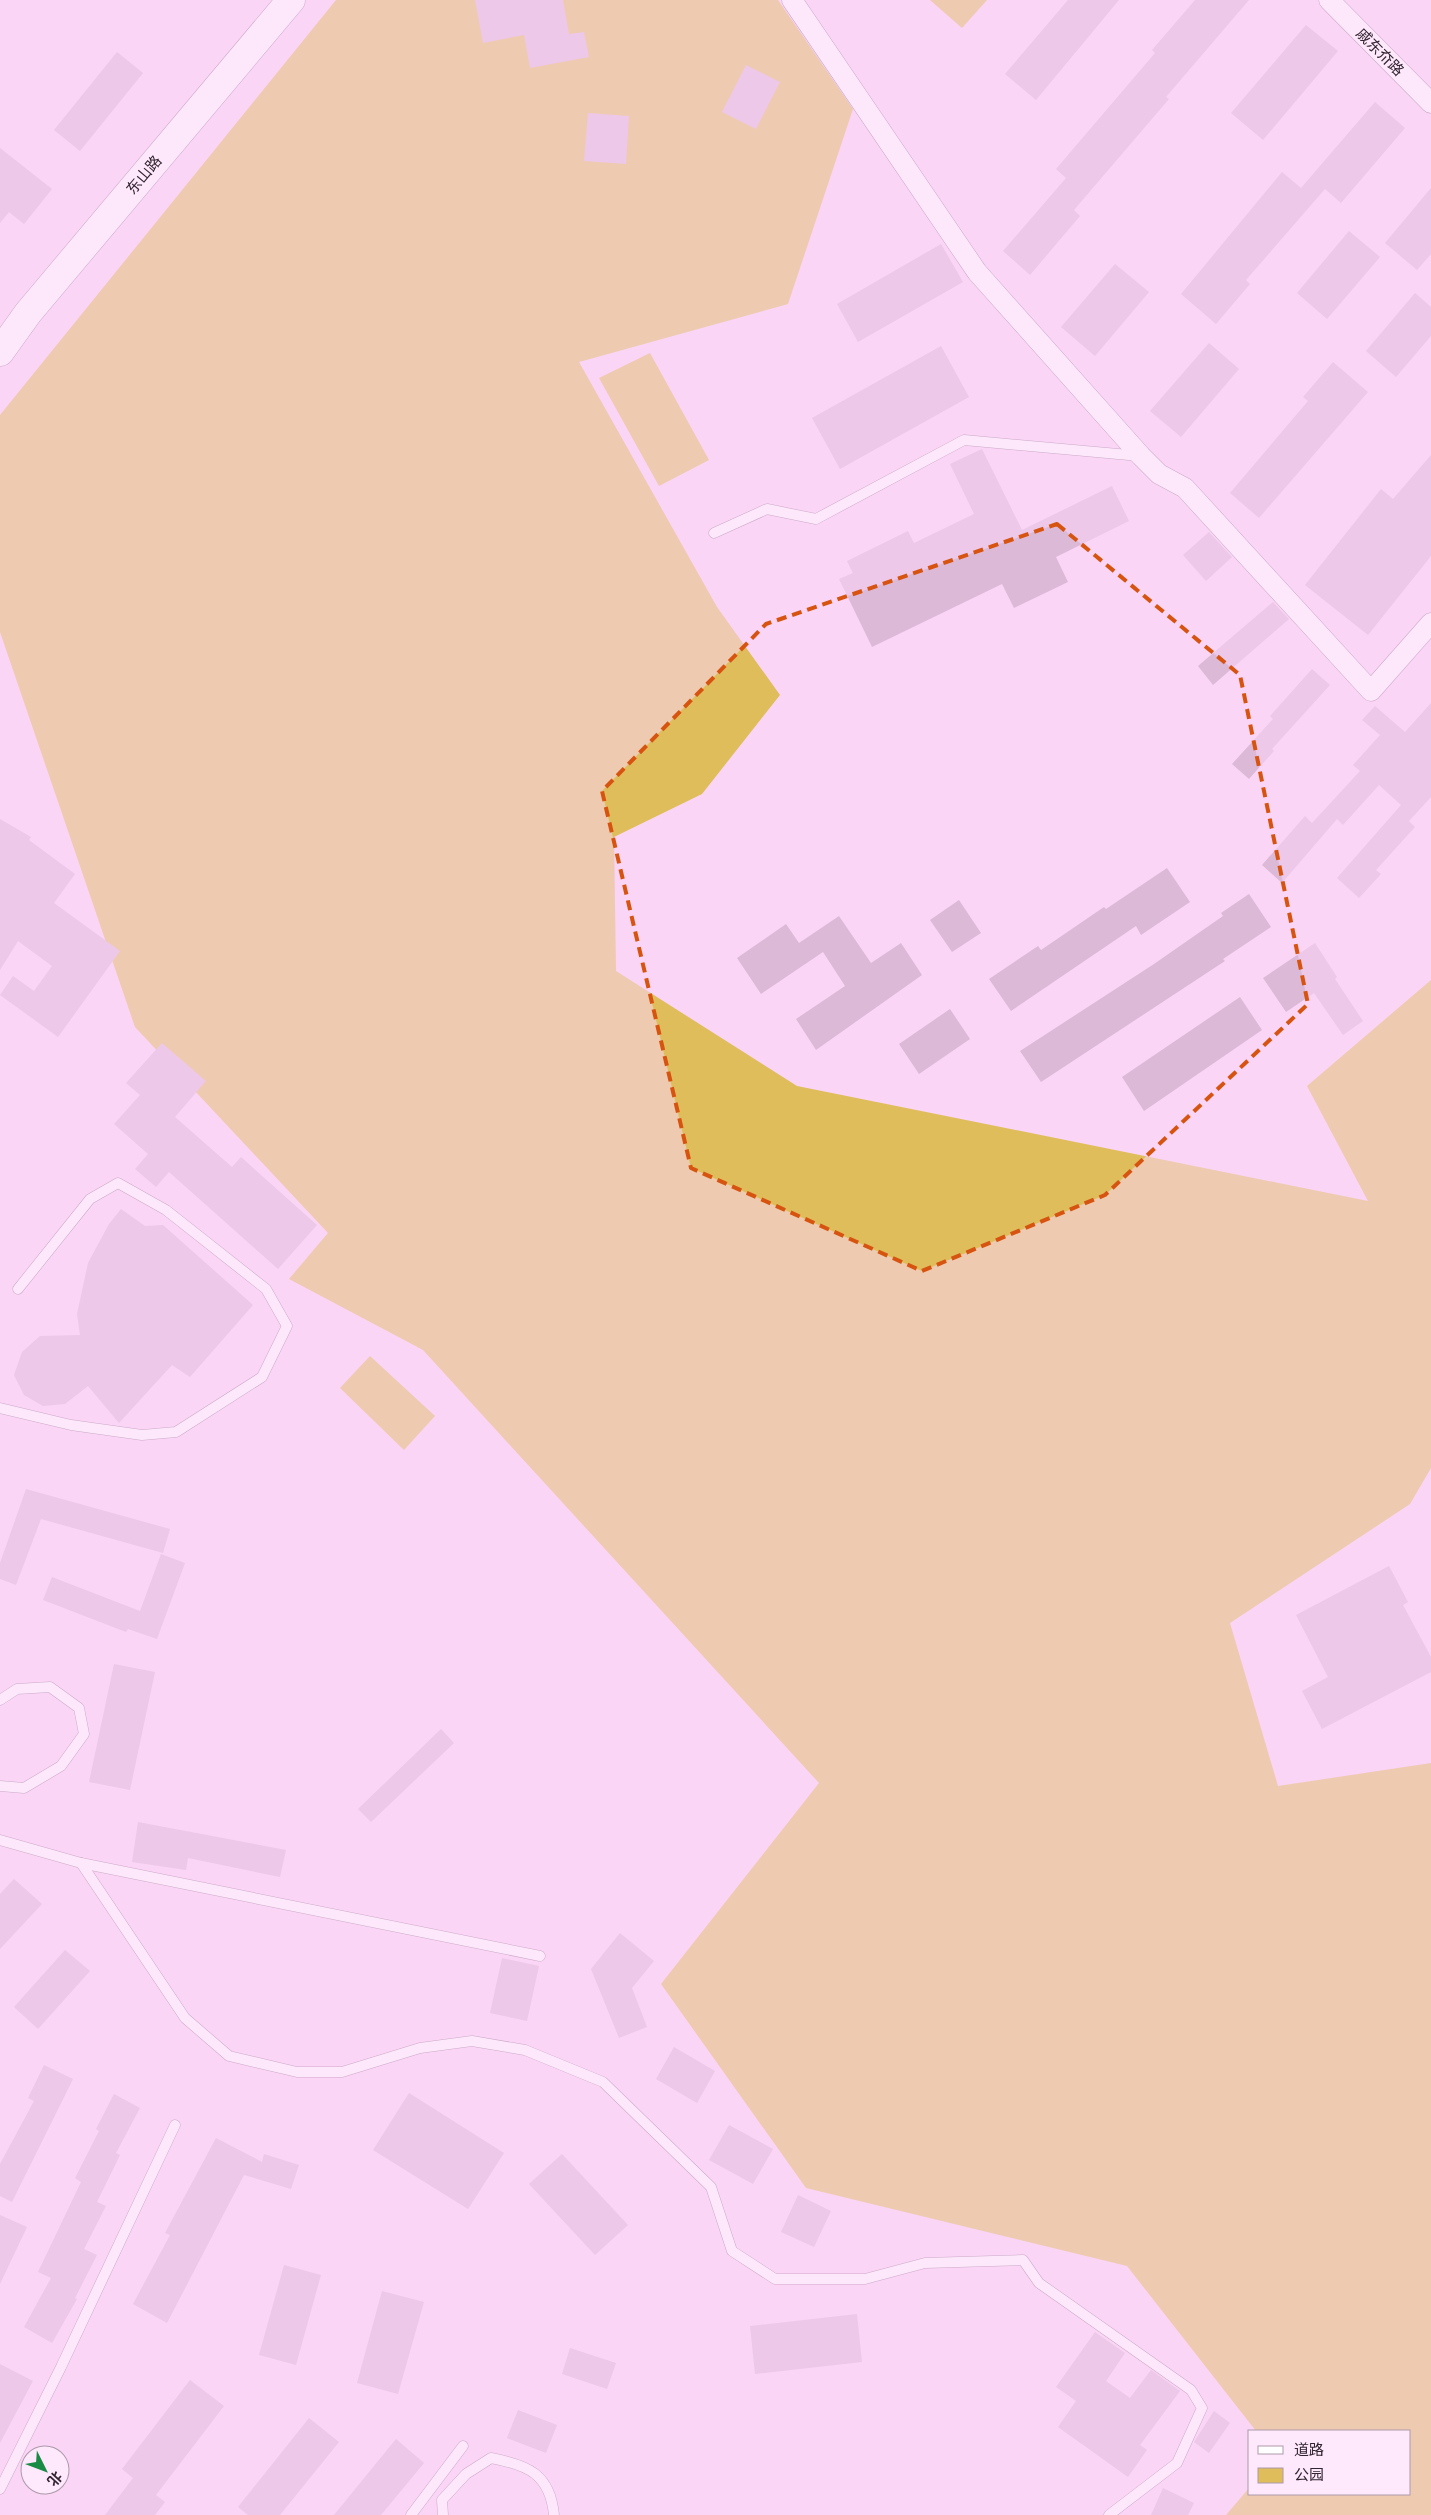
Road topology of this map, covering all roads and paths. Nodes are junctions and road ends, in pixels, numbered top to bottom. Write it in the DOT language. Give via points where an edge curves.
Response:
graph roads {
  1 [pos="291,0"];
  2 [pos="792,0"];
  3 [pos="1329,0"];
  4 [pos="1431,103"];
  5 [pos="0,352"];
  6 [pos="1141,456"];
  7 [pos="714,533"];
  8 [pos="1431,623"];
  9 [pos="18,1289"];
  10 [pos="0,1408"];
  11 [pos="0,1700"];
  12 [pos="0,1786"];
  13 [pos="0,1840"];
  14 [pos="81,1863"];
  15 [pos="540,1956"];
  16 [pos="175,2125"];
  17 [pos="463,2446"];
  18 [pos="0,2489"];
  19 [pos="411,2515"];
  20 [pos="443,2515"];
  21 [pos="554,2515"];
  22 [pos="1109,2515"];
  1 -- 5 [label="main road, 东山路" via="28,313"];
  2 -- 6 [label="street" via="977,272"];
  3 -- 4 [label="street, 戚东夼路"];
  6 -- 7 [label="lane" via="964,440 816,519 767,509"];
  6 -- 8 [label="street" via="1159,474 1184,488 1371,691"];
  9 -- 10 [label="lane" via="90,1199 118,1183 166,1210 266,1289 287,1326 262,1377 176,1432 142,1435 71,1425"];
  11 -- 12 [label="lane" via="17,1689 50,1688 79,1708 84,1734 61,1766 24,1788"];
  13 -- 14 [label="lane"];
  14 -- 15 [label="lane"];
  14 -- 22 [label="lane" via="185,2018 229,2056 297,2072 342,2072 420,2048 472,2041 525,2050 603,2082 711,2187 732,2251 775,2280 865,2279 924,2263 1023,2260 1039,2283 1191,2390 1202,2408 1177,2463"];
  16 -- 18 [label="lane"];
  17 -- 19 [label="lane"];
  20 -- 21 [label="lane" via="442,2500 466,2474 491,2458 518,2463 540,2477 552,2498"];
}
